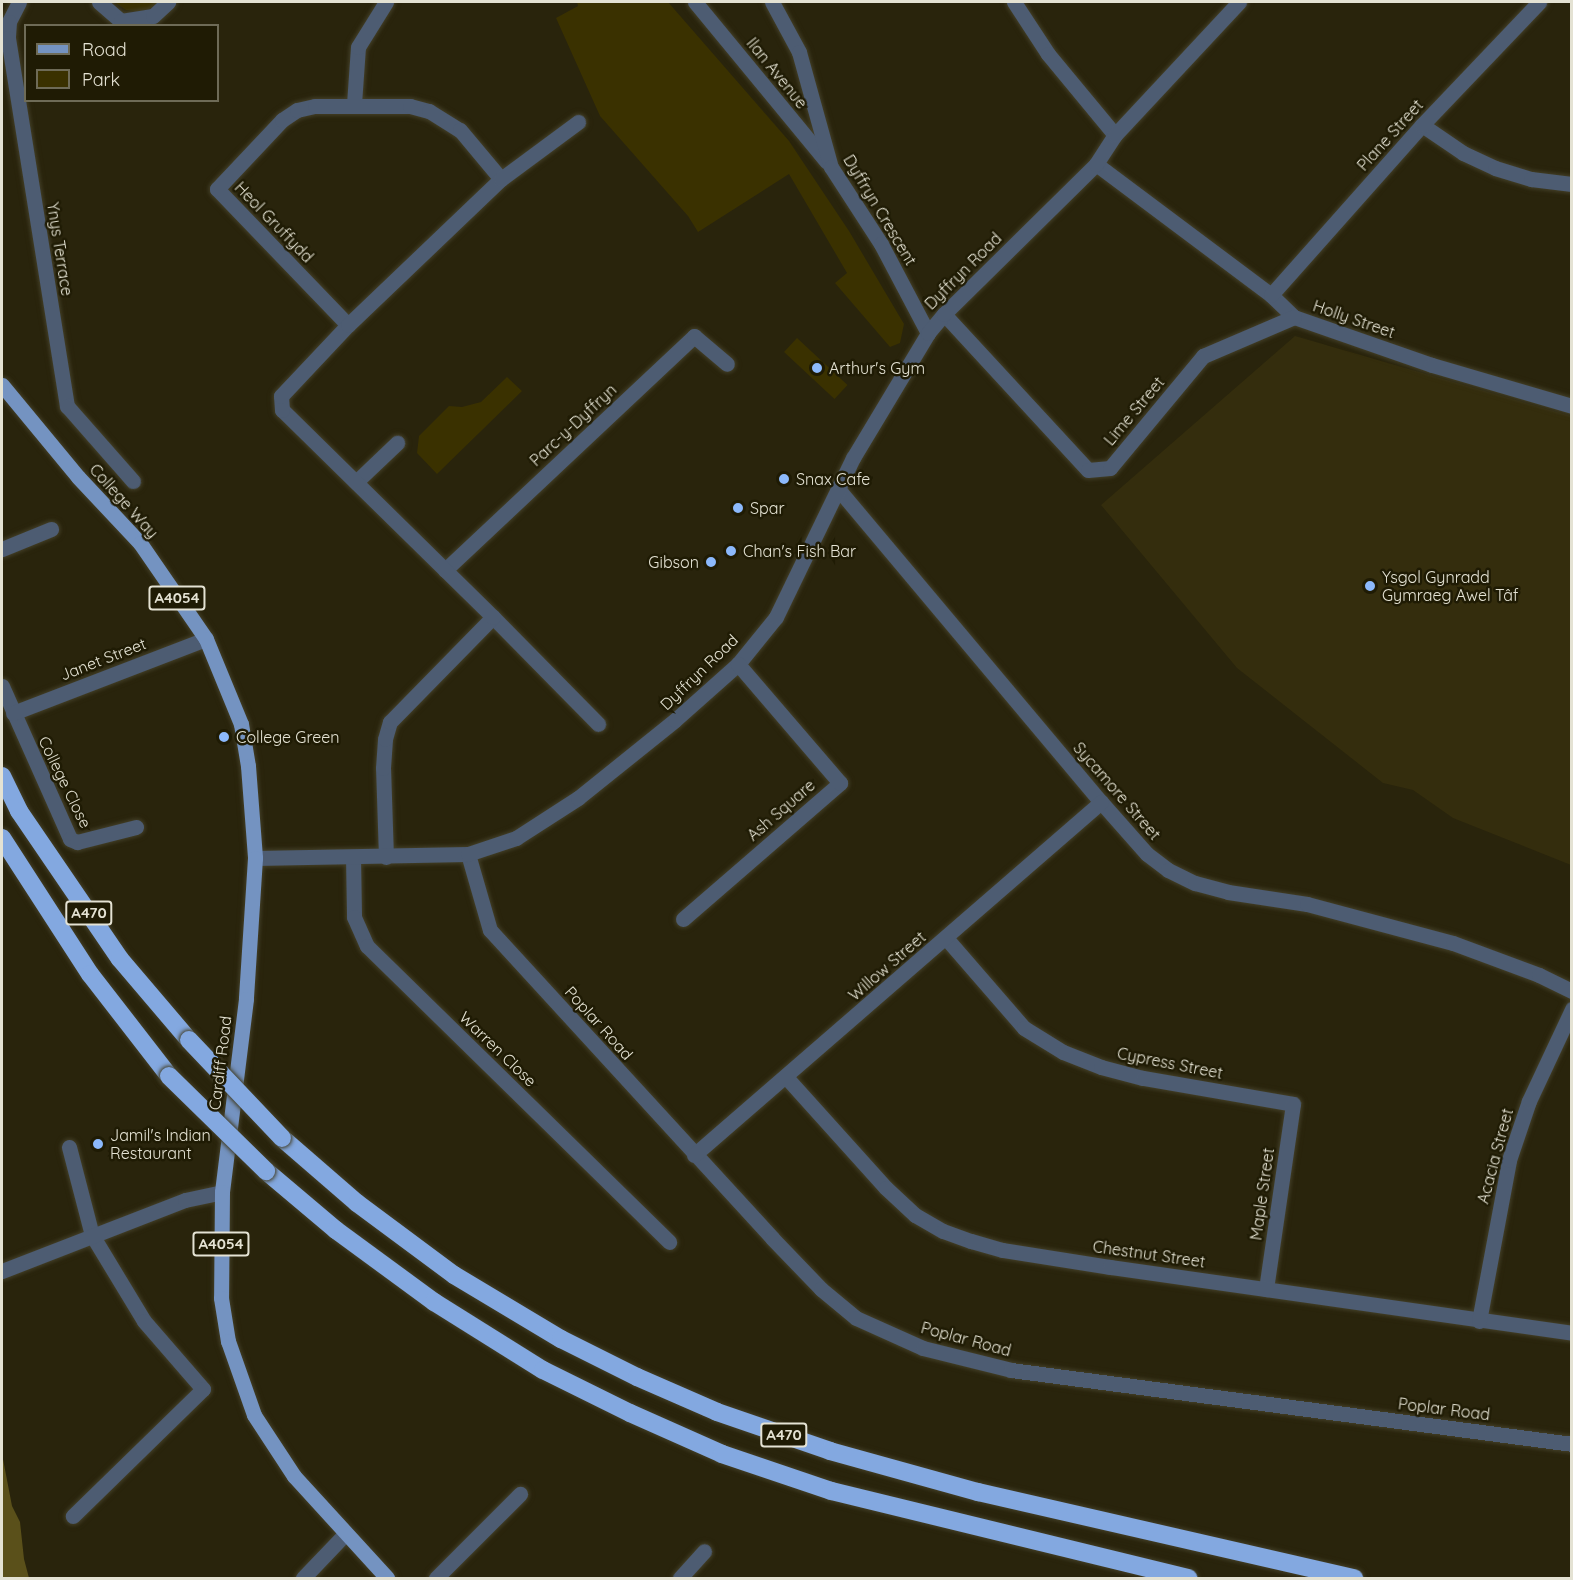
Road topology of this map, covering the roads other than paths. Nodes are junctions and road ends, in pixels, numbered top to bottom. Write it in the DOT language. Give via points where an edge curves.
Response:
graph roads {
  1 [pos="19,2"];
  2 [pos="99,2"];
  3 [pos="168,2"];
  4 [pos="386,2"];
  5 [pos="695,2"];
  6 [pos="772,2"];
  7 [pos="1014,2"];
  8 [pos="1239,2"];
  9 [pos="1539,2"];
  10 [pos="354,104"];
  11 [pos="578,122"];
  12 [pos="1422,125"];
  13 [pos="1115,135"];
  14 [pos="1096,164"];
  15 [pos="831,167"];
  16 [pos="501,179"];
  17 [pos="1572,184"];
  18 [pos="1271,295"];
  19 [pos="944,314"];
  20 [pos="1294,317"];
  21 [pos="348,325"];
  22 [pos="928,333"];
  23 [pos="727,364"];
  24 [pos="2,385"];
  25 [pos="1572,406"];
  26 [pos="397,443"];
  27 [pos="133,481"];
  28 [pos="356,482"];
  29 [pos="839,490"];
  30 [pos="51,529"];
  31 [pos="2,549"];
  32 [pos="445,570"];
  33 [pos="493,617"];
  34 [pos="206,639"];
  35 [pos="738,664"];
  36 [pos="2,686"];
  37 [pos="13,713"];
  38 [pos="598,724"];
  39 [pos="2,776"];
  40 [pos="1101,802"];
  41 [pos="136,827"];
  42 [pos="2,838"];
  43 [pos="468,854"];
  44 [pos="353,857"];
  45 [pos="386,857"];
  46 [pos="255,858"];
  47 [pos="683,919"];
  48 [pos="946,938"];
  49 [pos="1572,991"];
  50 [pos="1572,1009"];
  51 [pos="786,1077"];
  52 [pos="1293,1104"];
  53 [pos="69,1147"];
  54 [pos="694,1155"];
  55 [pos="222,1192"];
  56 [pos="92,1234"];
  57 [pos="669,1242"];
  58 [pos="8,1269"];
  59 [pos="1266,1289"];
  60 [pos="1479,1321"];
  61 [pos="1572,1333"];
  62 [pos="1572,1444"];
  63 [pos="520,1494"];
  64 [pos="73,1516"];
  65 [pos="345,1534"];
  66 [pos="704,1551"];
  67 [pos="303,1578"];
  68 [pos="387,1578"];
  69 [pos="436,1578"];
  70 [pos="680,1578"];
  71 [pos="1189,1578"];
  72 [pos="1354,1578"];
  1 -- 27 [label="street, Ynys Terrace" via="9,22 8,38 67,406"];
  2 -- 3 [label="street" via="121,21 153,16"];
  4 -- 10 [label="street" via="358,47"];
  5 -- 15 [label="street, Ilan Avenue"];
  6 -- 15 [label="street, Dyffryn Crescent" via="799,52"];
  7 -- 13 [label="street" via="1048,54"];
  8 -- 13 [label="street, Dyffryn Road"];
  9 -- 12 [label="street, Plane Street"];
  10 -- 16 [label="street, Heol Gruffydd" via="410,106 445,120 459,130"];
  10 -- 21 [label="street, Heol Gruffydd" via="297,110 282,120 217,189"];
  11 -- 16 [label="street"];
  12 -- 17 [label="street" via="1463,153 1495,168 1531,179"];
  12 -- 18 [label="street, Plane Street"];
  13 -- 14 [label="street, Dyffryn Road"];
  14 -- 18 [label="street, Holly Street"];
  14 -- 19 [label="street, Dyffryn Road"];
  15 -- 22 [label="street, Dyffryn Crescent" via="882,244"];
  16 -- 21 [label="street"];
  18 -- 20 [label="street, Holly Street"];
  19 -- 20 [label="street, Lime Street" via="1088,470 1110,468 1203,356"];
  19 -- 22 [label="street, Dyffryn Road"];
  20 -- 25 [label="street, Holly Street" via="1432,365"];
  21 -- 28 [label="street" via="281,396 282,410"];
  22 -- 29 [label="street, Dyffryn Road" via="853,458"];
  23 -- 32 [label="street, Parc-y-Dyffryn" via="694,336"];
  24 -- 34 [label="main road, College Way / A4054" via="78,477 141,543"];
  26 -- 28 [label="street"];
  28 -- 32 [label="street"];
  29 -- 35 [label="street, Dyffryn Road" via="776,617"];
  29 -- 40 [label="street, Sycamore Street"];
  30 -- 31 [label="street"];
  32 -- 33 [label="street"];
  33 -- 38 [label="street"];
  33 -- 45 [label="street" via="390,722 383,768"];
  34 -- 37 [label="street, Janet Street"];
  34 -- 46 [label="main road, College Way / A4054" via="241,724"];
  35 -- 43 [label="street, Dyffryn Road" via="578,798 516,838"];
  35 -- 47 [label="street, Ash Square" via="840,783"];
  36 -- 37 [label="street"];
  37 -- 41 [label="street, College Close" via="72,841 77,843"];
  39 -- 72 [label="highway, A470, bridge" via="19,810 120,959 189,1040 282,1138 357,1203 454,1275 561,1339 717,1412 830,1451 978,1492"];
  40 -- 48 [label="street, Willow Street"];
  40 -- 49 [label="street, Sycamore Street" via="1147,854 1195,883 1307,904 1390,925 1493,958"];
  42 -- 71 [label="highway, A470, bridge" via="90,974 169,1076 266,1171 336,1230 434,1302 543,1370 722,1454 831,1491"];
  43 -- 45 [label="street, Dyffryn Road"];
  43 -- 54 [label="street, Poplar Road" via="490,930"];
  44 -- 45 [label="street, Dyffryn Road"];
  44 -- 46 [label="street, Dyffryn Road"];
  44 -- 57 [label="street, Warren Close" via="354,917 367,945"];
  46 -- 55 [label="main road, Cardiff Road / A4054" via="246,999"];
  48 -- 51 [label="street, Willow Street"];
  48 -- 52 [label="street, Cypress Street" via="1024,1028 1064,1052 1143,1078"];
  50 -- 60 [label="street, Acacia Street" via="1529,1101 1509,1160"];
  51 -- 54 [label="street, Willow Street"];
  51 -- 59 [label="street, Chestnut Street" via="886,1188 915,1215 943,1231 1003,1250"];
  52 -- 59 [label="street, Maple Street"];
  53 -- 56 [label="street"];
  54 -- 62 [label="street, Poplar Road" via="821,1289 856,1318 923,1348 1011,1370"];
  55 -- 56 [label="street" via="185,1200"];
  55 -- 65 [label="main road, Cardiff Road / A4054" via="221,1299 228,1341 243,1389 254,1415 294,1476"];
  56 -- 58 [label="street"];
  56 -- 64 [label="street" via="144,1321 203,1389"];
  59 -- 60 [label="street, Chestnut Street"];
  60 -- 61 [label="street, Chestnut Street"];
  63 -- 69 [label="street"];
  65 -- 67 [label="street"];
  65 -- 68 [label="main road, Cardiff Road / A4054"];
  66 -- 70 [label="street"];
}
